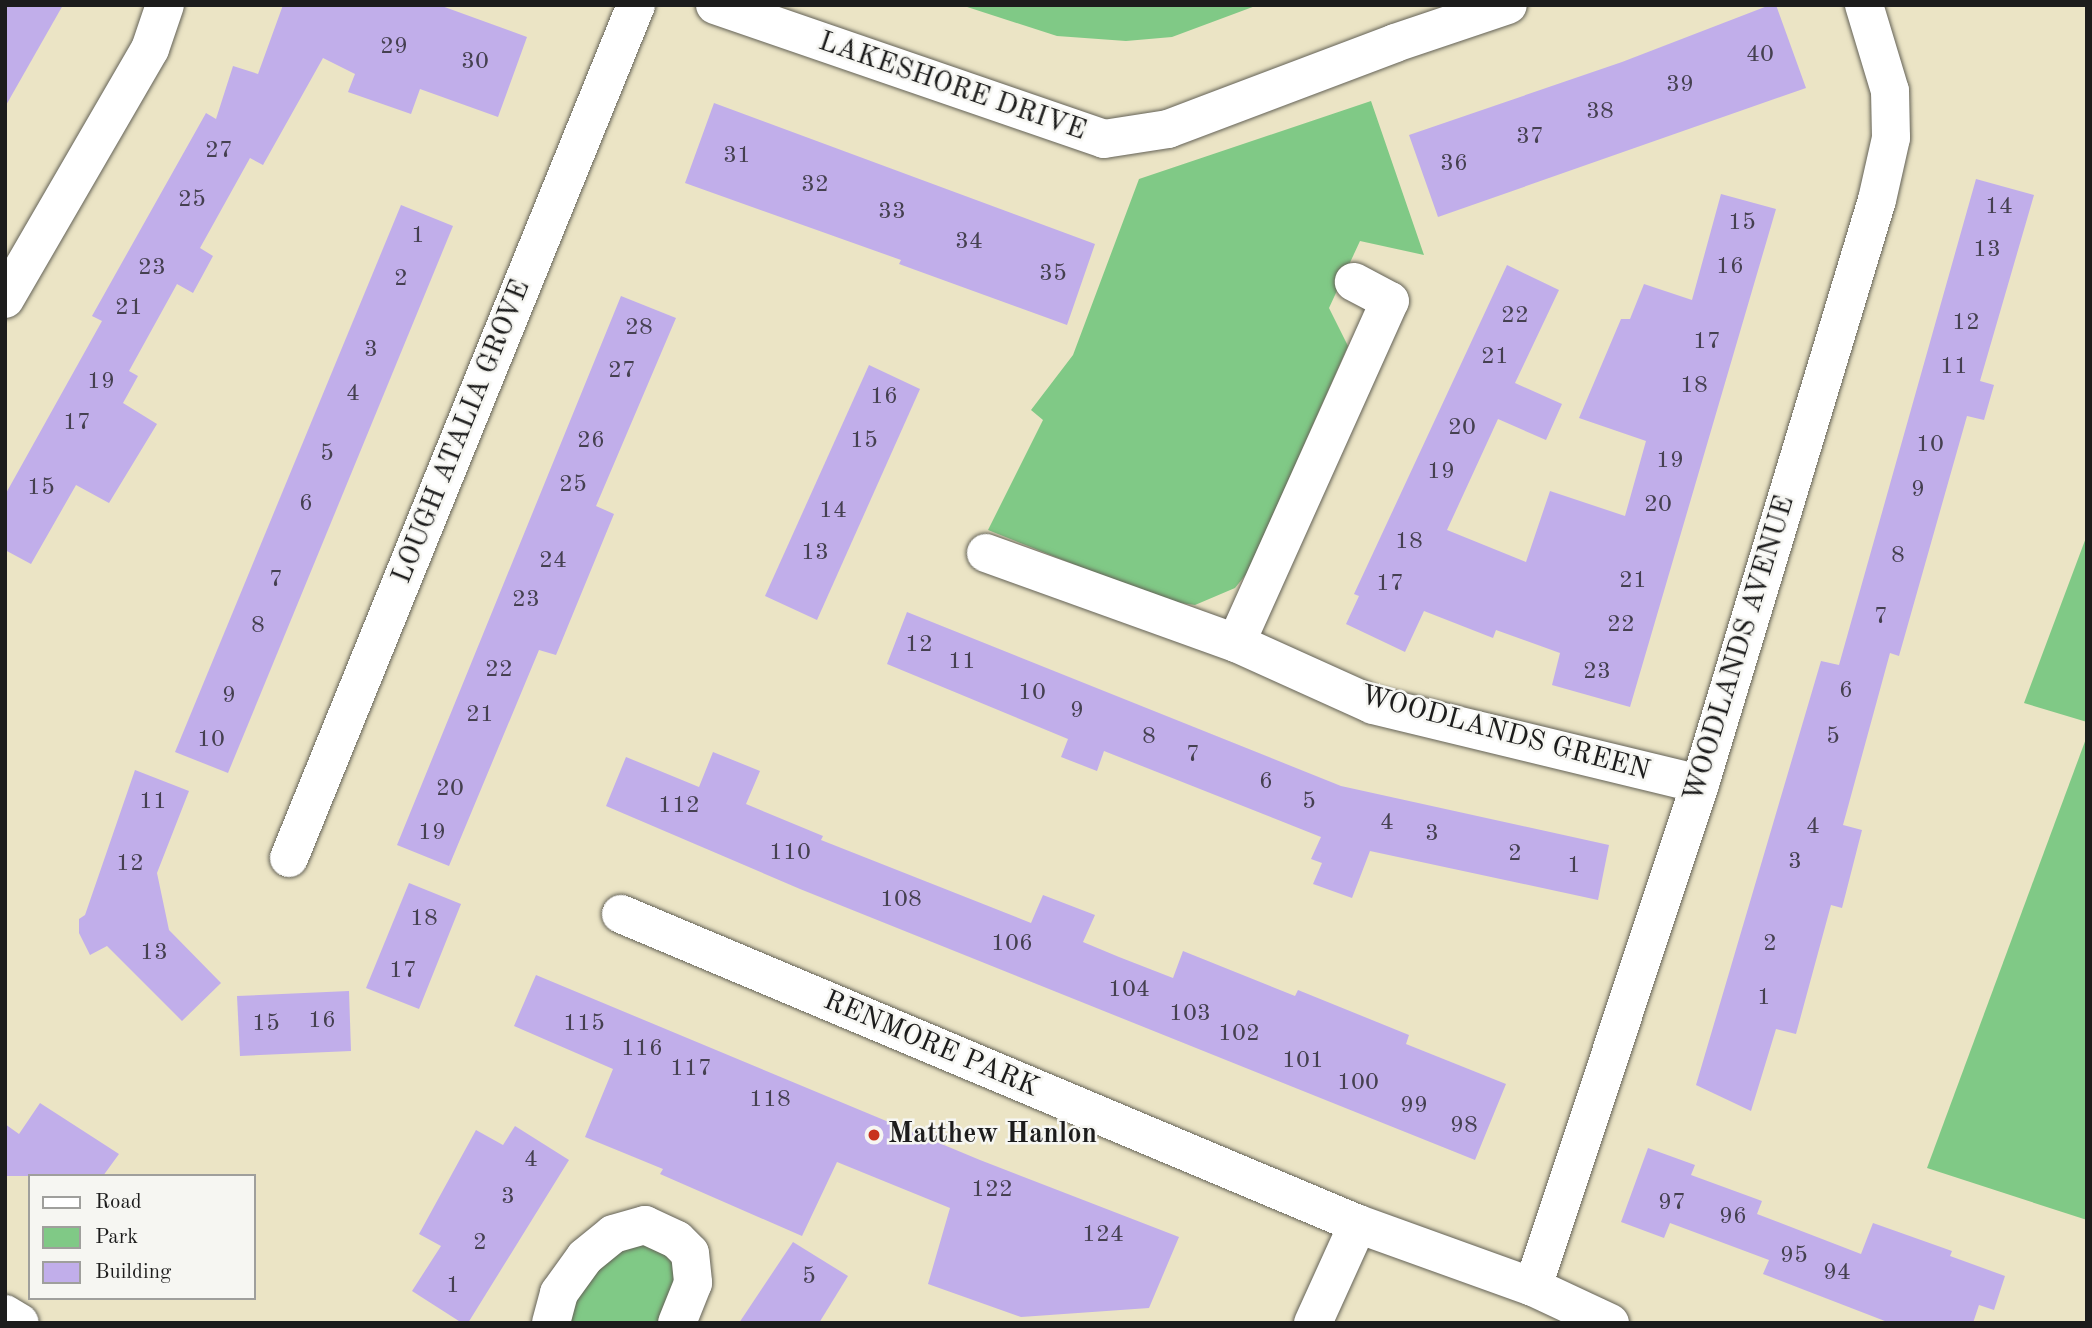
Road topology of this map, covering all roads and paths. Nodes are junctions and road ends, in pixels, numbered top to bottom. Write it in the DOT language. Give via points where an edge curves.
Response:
graph roads {
  1 [pos="165,5"];
  2 [pos="636,5"];
  3 [pos="715,5"];
  4 [pos="1508,5"];
  5 [pos="1864,5"];
  6 [pos="1354,282"];
  7 [pos="5,299"];
  8 [pos="986,553"];
  9 [pos="1236,643"];
  10 [pos="1700,784"];
  11 [pos="289,858"];
  12 [pos="621,914"];
  13 [pos="1358,1224"];
  14 [pos="1533,1287"];
  15 [pos="5,1314"];
  16 [pos="20,1323"];
  17 [pos="551,1323"];
  18 [pos="677,1323"];
  19 [pos="1313,1323"];
  20 [pos="1610,1323"];
  1 -- 7 [label="street" via="150,49"];
  2 -- 11 [label="street, LOUGH ATALIA GROVE"];
  3 -- 4 [label="street, LAKESHORE DRIVE" via="1104,139 1168,129"];
  5 -- 10 [label="street, WOODLANDS AVENUE" via="1890,91 1891,138 1877,200"];
  6 -- 9 [label="street" via="1390,300"];
  8 -- 9 [label="street, WOODLANDS GREEN"];
  9 -- 10 [label="street, WOODLANDS GREEN" via="1373,705"];
  10 -- 14 [label="street, WOODLANDS AVENUE"];
  12 -- 13 [label="street, RENMORE PARK"];
  13 -- 14 [label="street, RENMORE PARK"];
  13 -- 19 [label="street"];
  14 -- 20 [label="street, RENMORE PARK"];
  15 -- 16 [label="street"];
  17 -- 18 [label="street" via="559,1293 585,1257 613,1234 645,1225 677,1240 694,1263 693,1283"];
}
